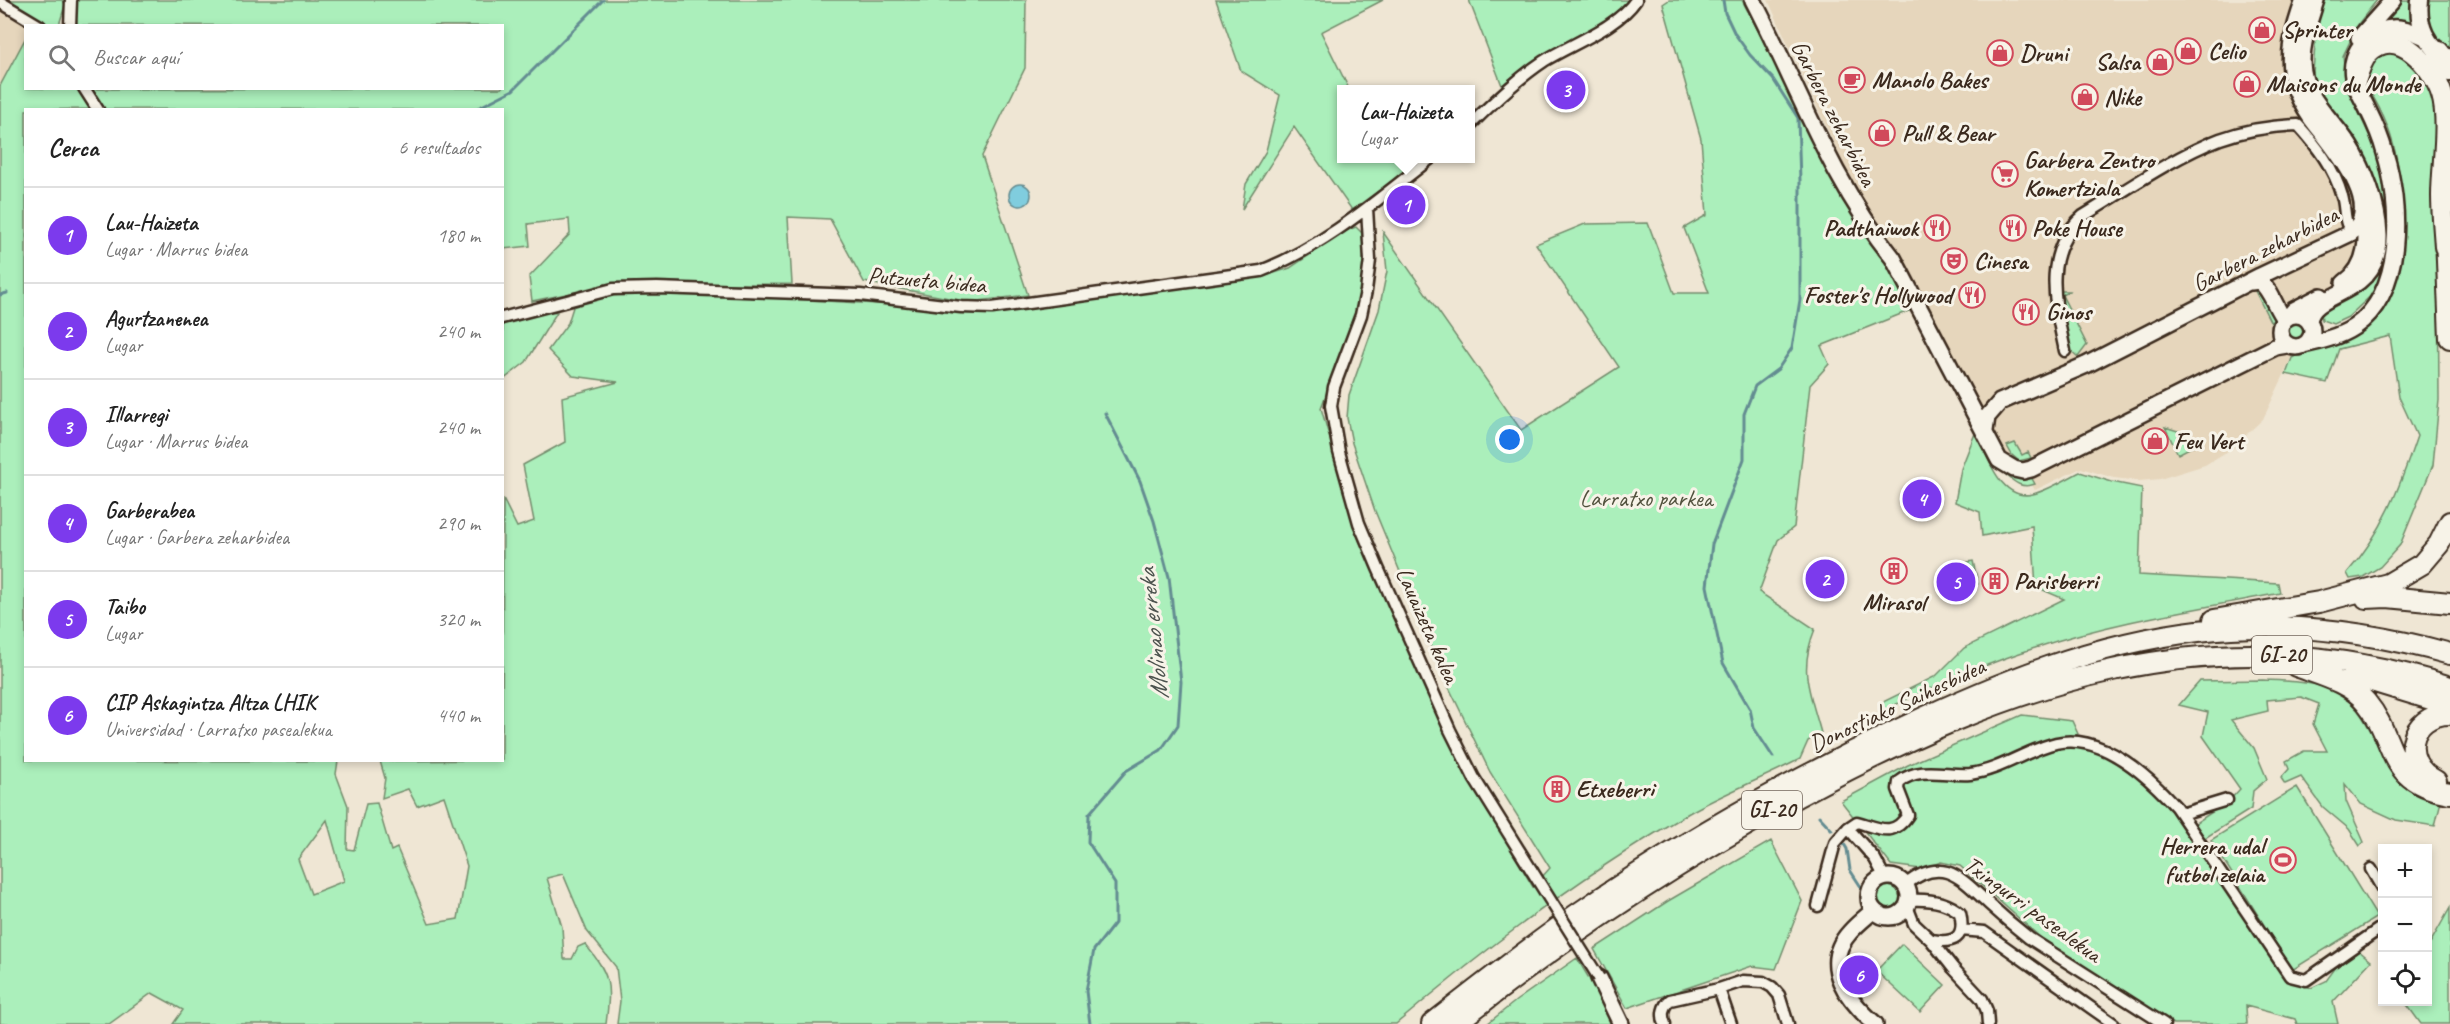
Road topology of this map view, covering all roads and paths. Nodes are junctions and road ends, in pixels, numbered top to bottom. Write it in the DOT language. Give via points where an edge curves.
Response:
graph roads {
  1 [pos="71,0"];
  2 [pos="1636,0"];
  3 [pos="1753,0"];
  4 [pos="2304,0"];
  5 [pos="2316,0"];
  6 [pos="2393,0"];
  7 [pos="2420,0"];
  8 [pos="0,2"];
  9 [pos="37,24"];
  10 [pos="70,24"];
  11 [pos="2425,37"];
  12 [pos="2444,56"];
  13 [pos="2352,61"];
  14 [pos="2450,71"];
  15 [pos="2355,82"];
  16 [pos="85,90"];
  17 [pos="97,108"];
  18 [pos="1475,120"];
  19 [pos="1426,163"];
  20 [pos="2450,164"];
  21 [pos="2448,199"];
  22 [pos="2364,207"];
  23 [pos="1367,208"];
  24 [pos="2347,224"];
  25 [pos="1344,225"];
  26 [pos="2450,225"];
  27 [pos="1369,230"];
  28 [pos="2445,247"];
  29 [pos="2251,282"];
  30 [pos="2383,292"];
  31 [pos="2335,297"];
  32 [pos="504,317"];
  33 [pos="2287,318"];
  34 [pos="2309,322"];
  35 [pos="2329,328"];
  36 [pos="2450,338"];
  37 [pos="2287,345"];
  38 [pos="2303,345"];
  39 [pos="2065,351"];
  40 [pos="1985,431"];
  41 [pos="2450,522"];
  42 [pos="2319,602"];
  43 [pos="2450,603"];
  44 [pos="2166,636"];
  45 [pos="2450,654"];
  46 [pos="2296,666"];
  47 [pos="2126,667"];
  48 [pos="2450,687"];
  49 [pos="2450,705"];
  50 [pos="2450,714"];
  51 [pos="2450,785"];
  52 [pos="2450,793"];
  53 [pos="2227,800"];
  54 [pos="2181,814"];
  55 [pos="1848,828"];
  56 [pos="2371,869"];
  57 [pos="1885,878"];
  58 [pos="2378,881"];
  59 [pos="1905,885"];
  60 [pos="1908,903"];
  61 [pos="1818,906"];
  62 [pos="1875,910"];
  63 [pos="1961,930"];
  64 [pos="2378,930"];
  65 [pos="1931,940"];
  66 [pos="1599,978"];
  67 [pos="1719,989"];
  68 [pos="1432,1024"];
  69 [pos="1455,1024"];
  70 [pos="1621,1024"];
  71 [pos="1665,1024"];
  72 [pos="1731,1024"];
  73 [pos="1788,1024"];
  74 [pos="1875,1024"];
  75 [pos="1988,1024"];
  76 [pos="2114,1024"];
  77 [pos="2164,1024"];
  1 -- 10 [label="street"];
  2 -- 18 [label="street" via="1627,13 1517,80"];
  3 -- 40 [label="street, Garbera zeharbidea" via="1845,189 1893,258"];
  4 -- 22 [label="street, Garbera zeharbidea" via="2290,56 2294,84 2307,112 2340,154"];
  5 -- 31 [label="street" via="2303,47 2305,80 2316,105 2349,145 2364,174 2379,233 2378,249 2368,272 2351,289"];
  6 -- 13 [label="street" via="2360,38"];
  7 -- 11 [label="main road" via="2420,24"];
  8 -- 9 [label="street"];
  11 -- 12 [label="main road"];
  11 -- 13 [label="street" via="2400,28 2384,29 2364,41"];
  12 -- 14 [label="highway"];
  13 -- 15 [label="street, Garbera zeharbidea"];
  15 -- 28 [label="highway" via="2371,50 2394,43 2414,53 2437,83 2445,106"];
  15 -- 30 [label="street, Garbera zeharbidea" via="2378,133 2394,201 2395,250"];
  16 -- 17 [label="street"];
  19 -- 23 [label="street, Putzueta bidea"];
  20 -- 21 [label="highway"];
  21 -- 26 [label="highway"];
  21 -- 28 [label="highway"];
  22 -- 29 [label="street, Garbera zeharbidea" via="2354,231"];
  22 -- 33 [label="street" via="2367,244 2349,280 2294,310"];
  23 -- 25 [label="street, Putzueta bidea"];
  23 -- 27 [label="street, Lauaizeta kalea"];
  24 -- 39 [label="street" via="2332,171 2298,125 2220,139 2115,196 2070,229 2056,254 2054,273 2054,295"];
  25 -- 27 [label="street" via="1360,223"];
  25 -- 32 [label="street, Putzueta bidea" via="1324,241 1261,271 992,308 860,295 646,288 613,289"];
  27 -- 66 [label="street, Lauaizeta kalea, bridge" via="1370,260 1361,315 1334,387 1331,406 1339,452 1359,522 1474,778"];
  28 -- 36 [label="highway"];
  29 -- 33 [label="street" via="2265,285 2278,313"];
  29 -- 40 [label="street, Garbera zeharbidea" via="2086,365 2000,402 1987,417"];
  30 -- 35 [label="street" via="2354,316"];
  30 -- 38 [label="street, Garbera zeharbidea" via="2374,308 2353,328"];
  31 -- 34 [label="street" via="2314,307"];
  31 -- 35 [label="street" via="2318,313 2319,323"];
  33 -- 34 [label="street" via="2300,315"];
  33 -- 37 [label="street" via="2279,332"];
  34 -- 35 [label="street"];
  34 -- 38 [label="street" via="2312,334"];
  37 -- 38 [label="street, Garbera zeharbidea"];
  37 -- 40 [label="street, Garbera zeharbidea" via="2275,347 2031,469 2023,471 1999,460"];
  41 -- 42 [label="highway" via="2439,544 2411,572 2382,586"];
  42 -- 43 [label="highway" via="2386,597"];
  42 -- 44 [label="highway" via="2217,619 2186,626"];
  44 -- 45 [label="highway, Donostiako Saihesbidea / GI-20" via="2236,629 2308,628 2386,638"];
  44 -- 68 [label="highway, Donostiako Saihesbidea / GI-20" via="2113,647 2026,674 1935,712 1800,778 1599,900 1518,956"];
  46 -- 47 [label="highway" via="2214,666 2145,672"];
  46 -- 49 [label="highway" via="2350,674"];
  46 -- 52 [label="highway" via="2358,693 2375,715 2401,768 2424,785"];
  47 -- 48 [label="highway, Donostiako Saihesbidea / GI-20" via="2194,658 2276,655 2378,668"];
  47 -- 69 [label="highway, Donostiako Saihesbidea / GI-20" via="2057,682 1989,706 1816,787 1663,875 1587,925"];
  50 -- 51 [label="highway" via="2437,715 2422,724 2412,752 2428,777"];
  53 -- 54 [label="street"];
  54 -- 55 [label="street" via="2156,784 2121,759 2090,744 2069,742 2056,743 1979,772 1925,772 1905,777 1898,789 1908,815 1902,825 1893,830 1857,822"];
  54 -- 64 [label="street" via="2290,976 2306,980"];
  55 -- 57 [label="street" via="1875,859"];
  55 -- 61 [label="street" via="1835,843"];
  56 -- 58 [label="street"];
  57 -- 59 [label="street" via="1896,878"];
  57 -- 62 [label="street" via="1871,891"];
  59 -- 60 [label="street"];
  59 -- 77 [label="street, Txingurri pasealekua" via="1925,871 1952,873 2029,938"];
  60 -- 62 [label="street" via="1892,917"];
  60 -- 63 [label="street" via="1926,900 1954,908 1960,913"];
  60 -- 65 [label="street" via="1914,924"];
  62 -- 74 [label="street" via="1842,943 1838,969 1844,992"];
  63 -- 65 [label="street" via="1950,941"];
  63 -- 76 [label="street" via="1984,932"];
  65 -- 75 [label="street" via="1982,999"];
  66 -- 70 [label="street, Lauaizeta kalea"];
  67 -- 71 [label="street" via="1670,1000 1665,1005"];
  67 -- 72 [label="street"];
  67 -- 73 [label="street" via="1743,981 1763,982 1779,995"];
}
